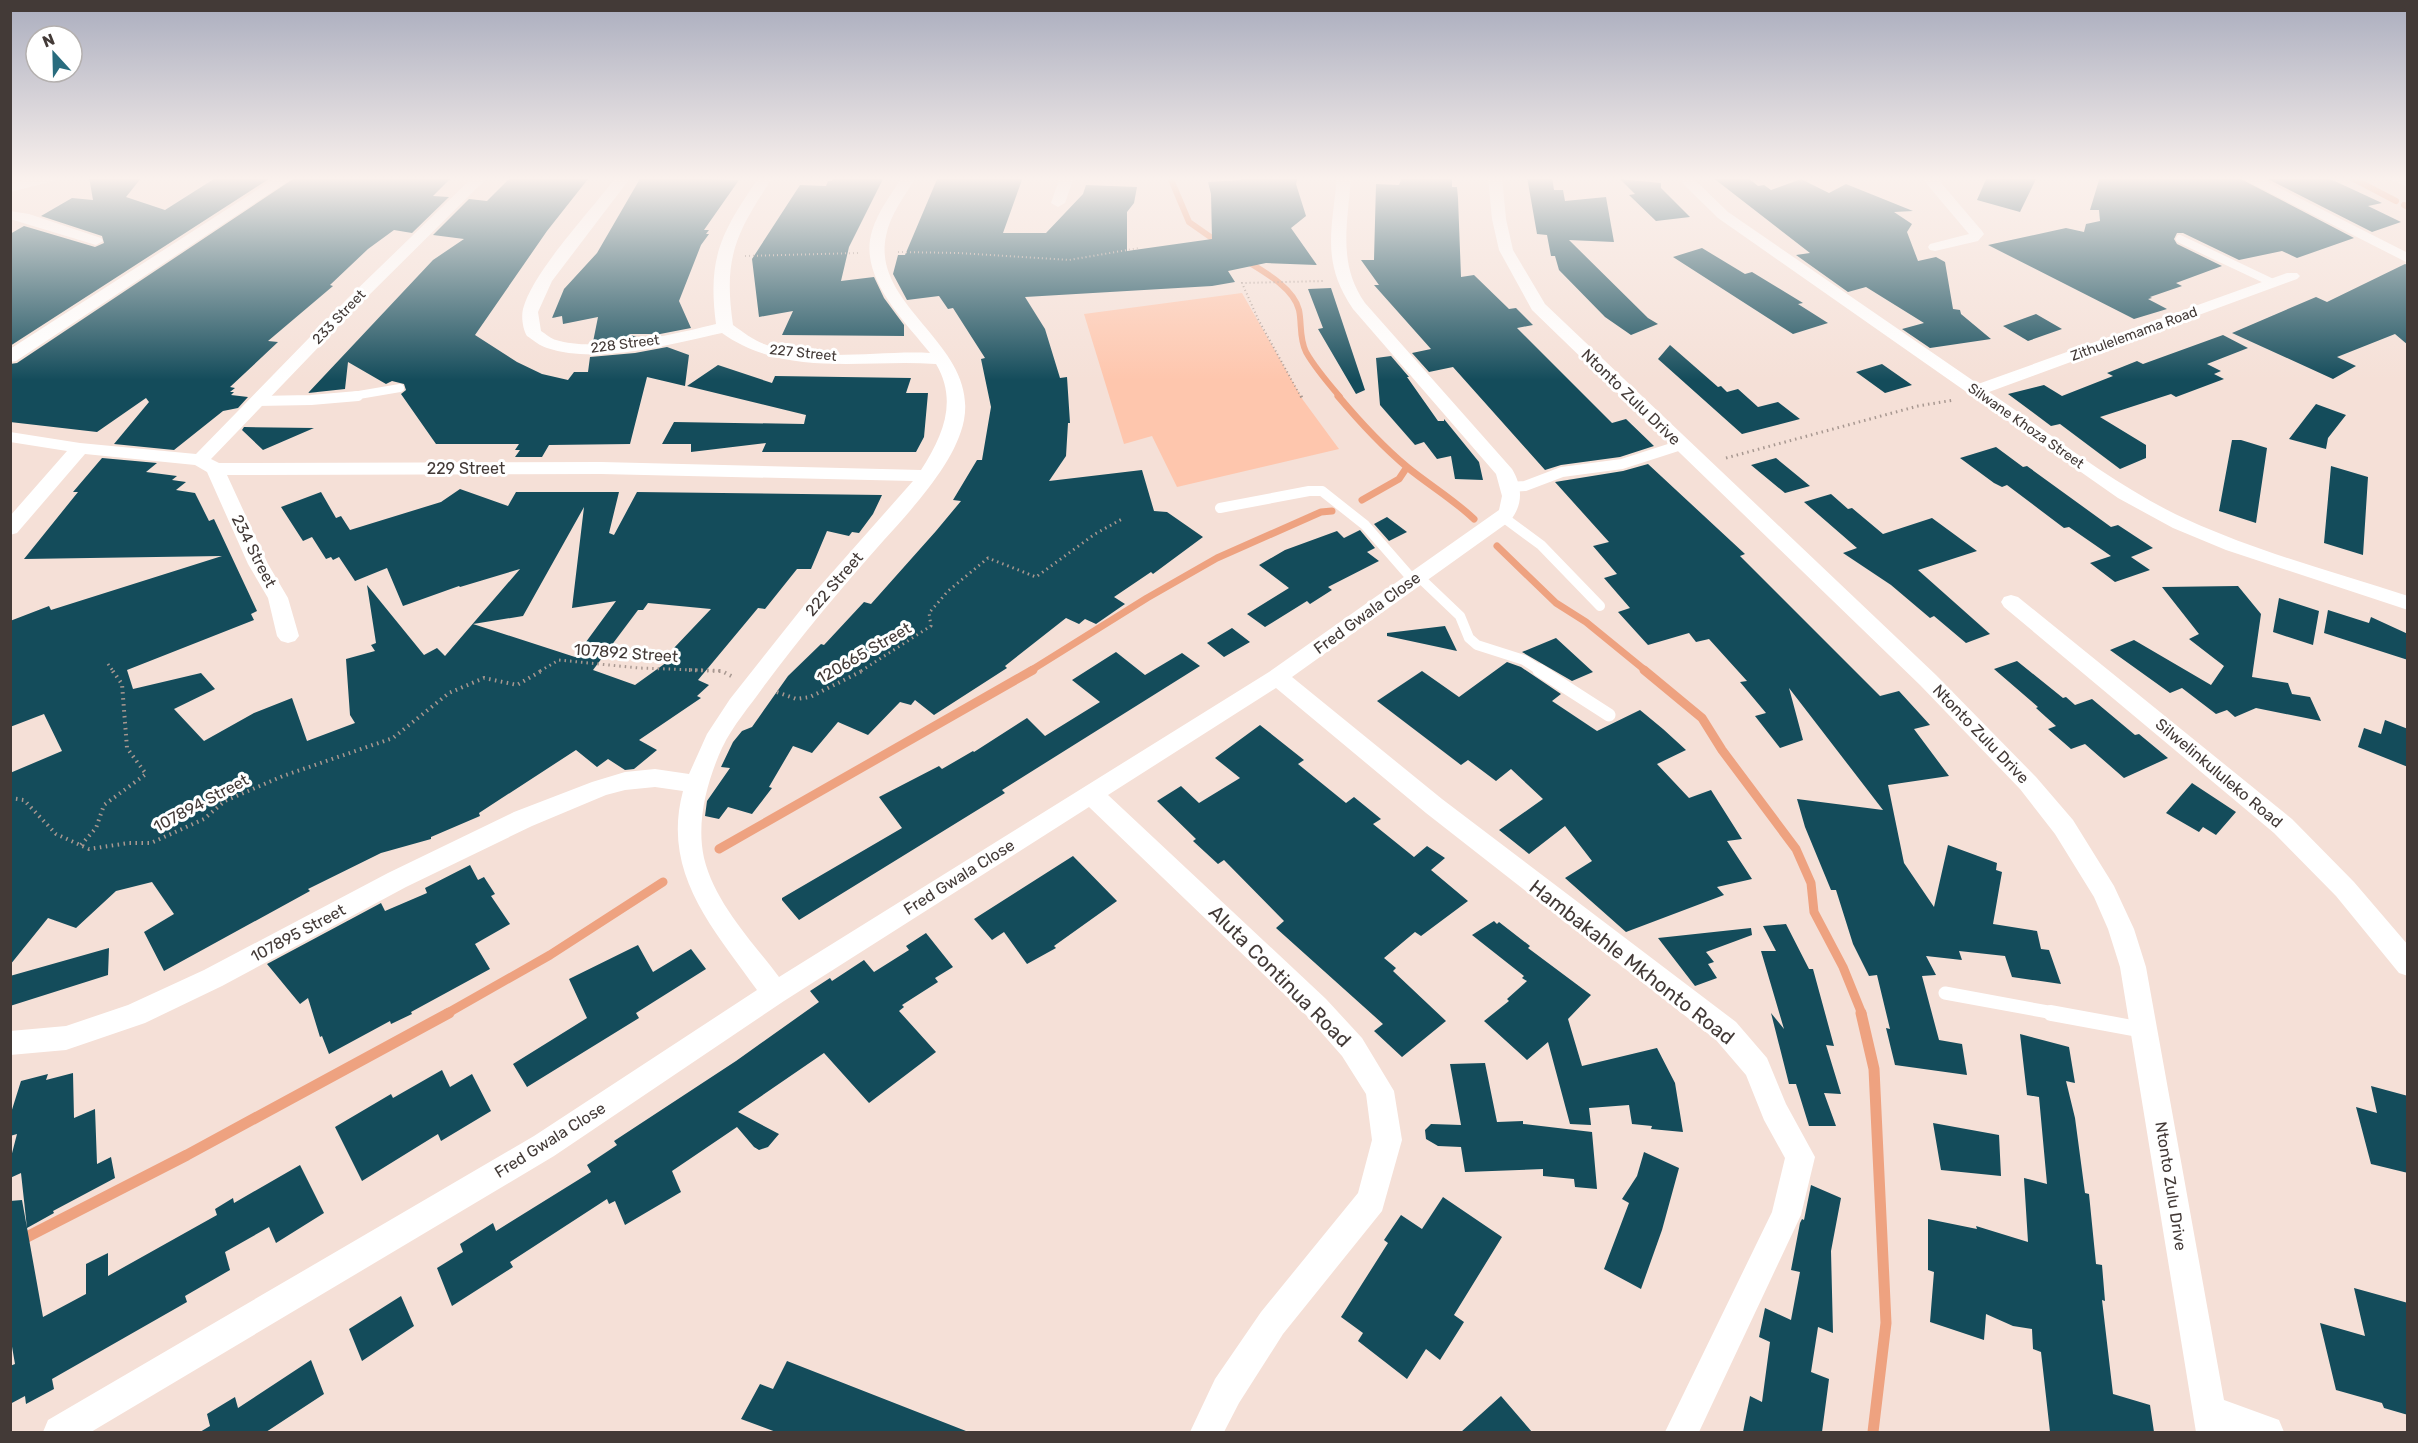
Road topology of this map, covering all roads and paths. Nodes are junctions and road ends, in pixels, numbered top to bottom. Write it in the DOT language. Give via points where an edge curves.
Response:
graph roads {
  1 [pos="183,244"];
  2 [pos="412,244"];
  3 [pos="573,244"];
  4 [pos="726,244"];
  5 [pos="879,244"];
  6 [pos="1340,244"];
  7 [pos="1505,244"];
  8 [pos="1765,244"];
  9 [pos="1946,244"];
  10 [pos="2191,244"];
  11 [pos="2379,244"];
  12 [pos="1935,247"];
  13 [pos="1139,248"];
  14 [pos="878,252"];
  15 [pos="723,256"];
  16 [pos="2408,259"];
  17 [pos="2292,276"];
  18 [pos="1343,280"];
  19 [pos="2273,284"];
  20 [pos="725,327"];
  21 [pos="10,357"];
  22 [pos="941,359"];
  23 [pos="400,388"];
  24 [pos="1977,391"];
  25 [pos="1303,400"];
  26 [pos="257,401"];
  27 [pos="10,437"];
  28 [pos="1681,445"];
  29 [pos="80,448"];
  30 [pos="207,464"];
  31 [pos="1701,464"];
  32 [pos="925,476"];
  33 [pos="1510,486"];
  34 [pos="1220,508"];
  35 [pos="1122,519"];
  36 [pos="1492,526"];
  37 [pos="10,529"];
  38 [pos="1415,578"];
  39 [pos="2011,602"];
  40 [pos="2408,603"];
  41 [pos="1600,606"];
  42 [pos="288,636"];
  43 [pos="108,664"];
  44 [pos="1277,677"];
  45 [pos="746,694"];
  46 [pos="1609,715"];
  47 [pos="408,724"];
  48 [pos="697,784"];
  49 [pos="1091,794"];
  50 [pos="10,798"];
  51 [pos="81,845"];
  52 [pos="2408,964"];
  53 [pos="775,993"];
  54 [pos="1945,993"];
  55 [pos="2143,1030"];
  56 [pos="10,1043"];
  57 [pos="2211,1422"];
  58 [pos="64,1431"];
  59 [pos="1207,1432"];
  60 [pos="1682,1432"];
  61 [pos="2267,1432"];
  1 -- 21 [label="street"];
  2 -- 26 [label="street, 233 Street"];
  3 -- 20 [label="street, 228 Street" via="545,281 530,312 531,327 538,337 572,349 594,350"];
  4 -- 15 [label="street"];
  5 -- 14 [label="street, 222 Street"];
  6 -- 18 [label="street"];
  7 -- 28 [label="street, Ntonto Zulu Drive" via="1538,307"];
  8 -- 24 [label="street, Silwane Khoza Street"];
  9 -- 12 [label="street"];
  10 -- 19 [label="lane"];
  11 -- 16 [label="street"];
  13 -- 14 [label="path" via="1069,260"];
  14 -- 15 [label="path"];
  14 -- 22 [label="street, 222 Street" via="892,294"];
  15 -- 20 [label="street" via="719,293"];
  17 -- 19 [label="street, Zithulelemama Road"];
  18 -- 25 [label="path" via="1242,283"];
  18 -- 33 [label="street" via="1359,306 1506,472"];
  19 -- 24 [label="street, Zithulelemama Road"];
  20 -- 22 [label="street, 227 Street" via="760,348 785,354"];
  22 -- 32 [label="street, 222 Street" via="952,372 958,394 955,420 944,448"];
  23 -- 26 [label="lane" via="320,400"];
  24 -- 31 [label="path"];
  24 -- 40 [label="street, Silwane Khoza Street" via="2125,494 2180,524 2233,546"];
  26 -- 30 [label="street, 233 Street"];
  27 -- 29 [label="street, 229 Street"];
  28 -- 31 [label="street, Ntonto Zulu Drive"];
  28 -- 33 [label="lane" via="1622,464 1562,472 1525,486"];
  29 -- 30 [label="street, 229 Street"];
  29 -- 37 [label="street"];
  30 -- 32 [label="street, 229 Street"];
  30 -- 42 [label="street, 234 Street" via="278,598"];
  31 -- 55 [label="street, Ntonto Zulu Drive" via="1951,702 2064,827 2106,892 2121,928 2133,967"];
  32 -- 45 [label="street, 222 Street"];
  33 -- 36 [label="street" via="1508,512"];
  34 -- 38 [label="lane" via="1322,491 1365,525"];
  35 -- 45 [label="path, 120665 Street" via="1036,577 988,558 948,591 929,613 931,626 900,650 821,692 801,700 776,692"];
  36 -- 38 [label="street, Fred Gwala Close"];
  36 -- 41 [label="lane" via="1541,545"];
  38 -- 44 [label="street, Fred Gwala Close"];
  38 -- 46 [label="lane" via="1454,609 1468,638 1477,645 1524,660"];
  39 -- 52 [label="street, Silwelinkululeko Road" via="2283,826 2345,889"];
  43 -- 51 [label="path" via="122,684 127,748 146,774 105,805 96,828"];
  44 -- 49 [label="street, Fred Gwala Close"];
  44 -- 60 [label="street, Hambakahle Mkhonto Road" via="1434,806 1726,1031 1757,1067 1774,1111 1800,1157 1786,1215"];
  45 -- 47 [label="path, 107892 Street" via="722,671 559,660 517,685 484,678 449,693"];
  45 -- 48 [label="street, 222 Street" via="717,736"];
  47 -- 51 [label="path, 107894 Street" via="393,738 283,776 225,801 204,819 151,843 89,849"];
  48 -- 53 [label="street, 222 Street" via="690,828 691,858 704,894"];
  48 -- 56 [label="street, 107895 Street" via="655,778 625,781 578,797 397,880 135,1015 66,1038"];
  49 -- 53 [label="street, Fred Gwala Close"];
  49 -- 59 [label="street, Aluta Continua Road" via="1316,1007 1353,1047 1380,1091 1388,1140 1371,1201 1272,1323 1227,1391"];
  50 -- 51 [label="path, 107894 Street" via="24,800 56,834"];
  53 -- 58 [label="street, Fred Gwala Close" via="544,1146"];
  54 -- 55 [label="lane"];
  55 -- 57 [label="street, Ntonto Zulu Drive"];
  57 -- 61 [label="street"];
}
